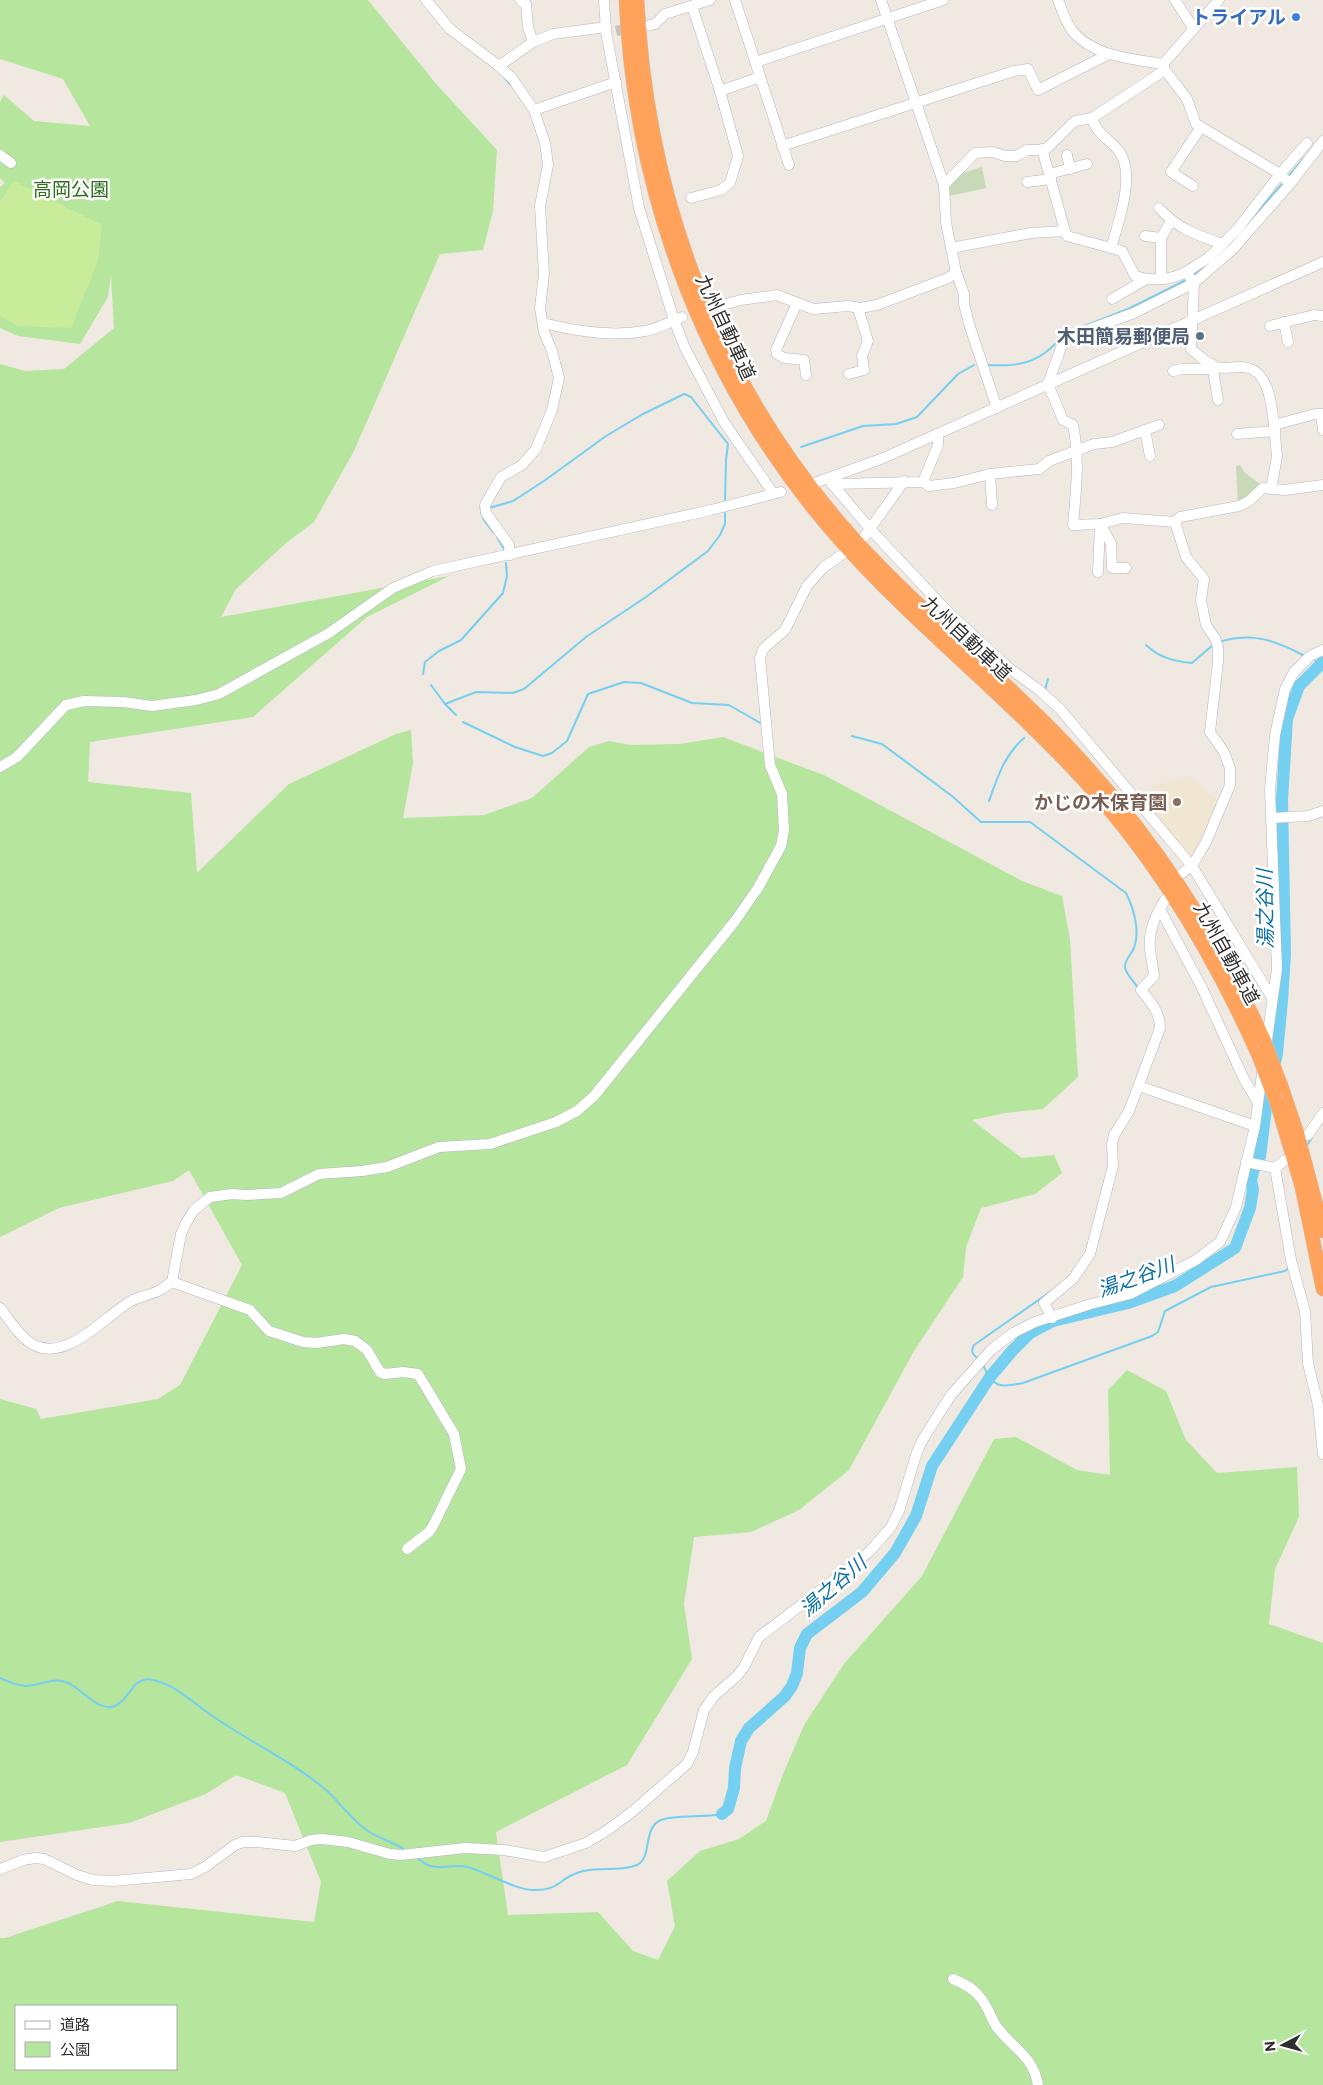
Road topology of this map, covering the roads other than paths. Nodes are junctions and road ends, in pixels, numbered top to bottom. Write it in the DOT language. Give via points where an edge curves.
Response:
graph roads {
  1 [pos="426,0"];
  2 [pos="520,0"];
  3 [pos="604,0"];
  4 [pos="626,0"];
  5 [pos="637,0"];
  6 [pos="710,0"];
  7 [pos="735,0"];
  8 [pos="881,0"];
  9 [pos="942,0"];
  10 [pos="1058,0"];
  11 [pos="1176,0"];
  12 [pos="1219,0"];
  13 [pos="692,6"];
  14 [pos="887,19"];
  15 [pos="650,25"];
  16 [pos="1194,29"];
  17 [pos="610,30"];
  18 [pos="533,42"];
  19 [pos="1109,54"];
  20 [pos="756,62"];
  21 [pos="499,66"];
  22 [pos="1164,67"];
  23 [pos="760,76"];
  24 [pos="616,82"];
  25 [pos="720,91"];
  26 [pos="915,104"];
  27 [pos="534,110"];
  28 [pos="1092,118"];
  29 [pos="1201,126"];
  30 [pos="1323,142"];
  31 [pos="1307,143"];
  32 [pos="782,146"];
  33 [pos="1042,149"];
  34 [pos="0,155"];
  35 [pos="1067,155"];
  36 [pos="11,163"];
  37 [pos="1087,164"];
  38 [pos="789,165"];
  39 [pos="1070,168"];
  40 [pos="1050,177"];
  41 [pos="1284,179"];
  42 [pos="1027,182"];
  43 [pos="944,186"];
  44 [pos="1193,186"];
  45 [pos="691,198"];
  46 [pos="1160,208"];
  47 [pos="1172,221"];
  48 [pos="1065,231"];
  49 [pos="1145,236"];
  50 [pos="1161,238"];
  51 [pos="1223,244"];
  52 [pos="950,248"];
  53 [pos="1111,248"];
  54 [pos="1323,262"];
  55 [pos="956,272"];
  56 [pos="1190,278"];
  57 [pos="1146,279"];
  58 [pos="1161,279"];
  59 [pos="1112,299"];
  60 [pos="797,303"];
  61 [pos="715,307"];
  62 [pos="858,308"];
  63 [pos="1323,316"];
  64 [pos="678,319"];
  65 [pos="1191,322"];
  66 [pos="1284,322"];
  67 [pos="543,323"];
  68 [pos="1270,326"];
  69 [pos="1288,342"];
  70 [pos="1212,367"];
  71 [pos="1173,371"];
  72 [pos="849,374"];
  73 [pos="806,375"];
  74 [pos="1048,384"];
  75 [pos="1218,400"];
  76 [pos="997,408"];
  77 [pos="1322,414"];
  78 [pos="1159,425"];
  79 [pos="1274,428"];
  80 [pos="1145,430"];
  81 [pos="1323,430"];
  82 [pos="938,434"];
  83 [pos="1237,434"];
  84 [pos="1076,451"];
  85 [pos="1150,456"];
  86 [pos="990,474"];
  87 [pos="830,481"];
  88 [pos="904,481"];
  89 [pos="817,482"];
  90 [pos="923,482"];
  91 [pos="1323,484"];
  92 [pos="1271,489"];
  93 [pos="992,505"];
  94 [pos="1175,522"];
  95 [pos="1100,524"];
  96 [pos="871,530"];
  97 [pos="862,540"];
  98 [pos="843,554"];
  99 [pos="510,555"];
  100 [pos="1126,568"];
  101 [pos="1098,572"];
  102 [pos="1323,650"];
  103 [pos="0,767"];
  104 [pos="1323,811"];
  105 [pos="1273,818"];
  106 [pos="1192,866"];
  107 [pos="1182,873"];
  108 [pos="1272,998"];
  109 [pos="1139,1086"];
  110 [pos="1257,1101"];
  111 [pos="1323,1113"];
  112 [pos="1255,1126"];
  113 [pos="1308,1135"];
  114 [pos="1285,1160"];
  115 [pos="1248,1162"];
  116 [pos="1270,1167"];
  117 [pos="1323,1231"];
  118 [pos="172,1282"];
  119 [pos="1323,1289"];
  120 [pos="0,1308"];
  121 [pos="1052,1318"];
  122 [pos="1323,1454"];
  123 [pos="407,1549"];
  124 [pos="0,1869"];
  125 [pos="954,1979"];
  126 [pos="1038,2085"];
  1 -- 21 [label="street" via="450,29"];
  2 -- 18 [label="street" via="526,4"];
  3 -- 17 [label="street"];
  4 -- 119 [label="highway, 九州自動車道, bridge" via="634,88 656,196 692,304 720,365 783,467 843,542 918,619 1045,738 1113,813 1187,916 1216,965 1259,1056 1277,1103 1302,1187"];
  5 -- 117 [label="highway, 九州自動車道, bridge" via="644,87 666,193 682,246 730,361 791,461 851,536 1052,730 1092,772 1152,846 1225,960 1264,1041 1297,1133"];
  6 -- 13 [label="street"];
  7 -- 20 [label="street"];
  8 -- 14 [label="street"];
  9 -- 14 [label="street"];
  10 -- 19 [label="street" via="1073,31 1086,43"];
  11 -- 16 [label="street"];
  12 -- 16 [label="street"];
  13 -- 15 [label="street" via="665,14"];
  13 -- 25 [label="street"];
  14 -- 20 [label="street"];
  14 -- 26 [label="street"];
  16 -- 22 [label="street"];
  17 -- 18 [label="street" via="553,34"];
  17 -- 24 [label="street"];
  18 -- 21 [label="street"];
  19 -- 22 [label="street"];
  19 -- 26 [label="street" via="1038,90 1028,69 1014,70"];
  20 -- 23 [label="street"];
  21 -- 27 [label="street" via="512,78"];
  22 -- 28 [label="street"];
  22 -- 29 [label="street" via="1187,99 1196,124"];
  23 -- 25 [label="street"];
  23 -- 32 [label="street"];
  24 -- 27 [label="street"];
  24 -- 64 [label="street" via="639,208"];
  25 -- 45 [label="street" via="738,156 730,183 721,190"];
  26 -- 32 [label="street"];
  26 -- 43 [label="street"];
  27 -- 67 [label="street" via="545,143 548,165 540,206 544,274 540,308"];
  28 -- 33 [label="street" via="1075,121 1045,150"];
  28 -- 53 [label="street" via="1094,127 1120,152 1128,174"];
  29 -- 41 [label="street"];
  29 -- 44 [label="street" via="1170,172"];
  30 -- 41 [label="street"];
  31 -- 41 [label="street"];
  32 -- 38 [label="street"];
  33 -- 40 [label="street"];
  33 -- 43 [label="street" via="1027,150 1016,156 975,153"];
  34 -- 36 [label="street"];
  35 -- 39 [label="street"];
  37 -- 39 [label="street"];
  39 -- 40 [label="street"];
  40 -- 42 [label="street"];
  40 -- 48 [label="street"];
  41 -- 51 [label="street"];
  41 -- 56 [label="street" via="1233,249"];
  43 -- 52 [label="street"];
  46 -- 47 [label="street"];
  47 -- 50 [label="street"];
  47 -- 51 [label="street" via="1192,234"];
  48 -- 52 [label="street"];
  48 -- 53 [label="street" via="1067,236"];
  49 -- 50 [label="street"];
  50 -- 58 [label="street"];
  51 -- 56 [label="street"];
  52 -- 55 [label="street"];
  53 -- 57 [label="street" via="1122,251 1135,276"];
  54 -- 65 [label="street"];
  55 -- 62 [label="street" via="877,305"];
  55 -- 76 [label="street"];
  56 -- 58 [label="street"];
  56 -- 65 [label="street"];
  56 -- 74 [label="street" via="1134,313 1070,336 1062,345"];
  57 -- 58 [label="street"];
  57 -- 59 [label="street"];
  60 -- 61 [label="street" via="777,295"];
  60 -- 62 [label="street" via="813,309"];
  60 -- 73 [label="street" via="776,350 784,358 804,360"];
  62 -- 72 [label="street" via="868,342 862,356 864,370"];
  63 -- 66 [label="street" via="1314,314"];
  64 -- 67 [label="street" via="646,331 620,334"];
  64 -- 99 [label="street" via="685,348 724,422 777,492"];
  65 -- 70 [label="street" via="1191,349"];
  65 -- 74 [label="street"];
  66 -- 68 [label="street"];
  66 -- 69 [label="street"];
  67 -- 99 [label="street" via="559,378 552,410 536,449 522,465 501,477 486,509 509,545"];
  70 -- 71 [label="street"];
  70 -- 75 [label="street"];
  70 -- 79 [label="street" via="1250,368 1260,376 1271,395"];
  74 -- 76 [label="street"];
  74 -- 84 [label="street" via="1063,420 1074,425"];
  76 -- 82 [label="street"];
  77 -- 79 [label="street"];
  77 -- 81 [label="street"];
  78 -- 80 [label="street"];
  79 -- 83 [label="street"];
  79 -- 92 [label="street" via="1277,456"];
  80 -- 84 [label="street"];
  80 -- 85 [label="street"];
  82 -- 87 [label="street"];
  82 -- 90 [label="street" via="938,445"];
  84 -- 86 [label="street" via="1049,461 1039,469"];
  84 -- 95 [label="street" via="1078,467 1073,525"];
  86 -- 90 [label="street" via="929,486"];
  86 -- 93 [label="street"];
  87 -- 88 [label="street"];
  87 -- 89 [label="street"];
  87 -- 96 [label="street"];
  88 -- 90 [label="street"];
  88 -- 96 [label="street"];
  91 -- 92 [label="street"];
  92 -- 94 [label="street" via="1263,488 1250,501 1239,506 1180,517"];
  94 -- 95 [label="street" via="1123,518"];
  94 -- 106 [label="street" via="1186,557 1204,580 1202,600 1206,625 1216,642 1210,732 1224,752 1230,768 1230,785"];
  95 -- 100 [label="street" via="1111,543 1112,568"];
  95 -- 101 [label="street"];
  96 -- 97 [label="street"];
  96 -- 106 [label="street" via="949,613 1060,709"];
  98 -- 118 [label="street" via="824,567 807,586 784,630 763,649 760,658 770,765 782,794 784,830 781,846 735,921 594,1096 577,1112 556,1122 490,1144 439,1147 387,1167 319,1174 281,1192 210,1197 194,1210 181,1234"];
  99 -- 103 [label="street" via="433,571 393,588 352,618 219,694 152,706 84,701 66,705 17,757"];
  102 -- 105 [label="street" via="1300,665 1286,689 1272,760"];
  104 -- 105 [label="street" via="1308,816"];
  105 -- 108 [label="street" via="1277,969"];
  106 -- 107 [label="street"];
  106 -- 108 [label="street"];
  108 -- 110 [label="street"];
  109 -- 110 [label="street" via="1160,1028 1155,1007 1141,990 1154,976 1150,948 1152,926 1162,905"];
  109 -- 112 [label="street"];
  109 -- 121 [label="street" via="1114,1136 1112,1166 1090,1254 1073,1279 1044,1303"];
  110 -- 112 [label="street"];
  111 -- 113 [label="street"];
  112 -- 115 [label="street"];
  114 -- 116 [label="street"];
  115 -- 116 [label="street"];
  115 -- 121 [label="street" via="1236,1208 1220,1242 1196,1260 1130,1294"];
  116 -- 122 [label="street" via="1305,1311 1308,1363 1318,1405"];
  118 -- 120 [label="street" via="159,1291 131,1301 63,1347 48,1349 28,1342"];
  118 -- 123 [label="street" via="250,1310 275,1333 302,1342 355,1341 367,1350 380,1372 418,1374 454,1434 461,1469 429,1532"];
  121 -- 124 [label="street" via="1013,1333 983,1358 951,1395 923,1439 891,1527 852,1566 759,1637 744,1667 704,1710 687,1764 632,1812 586,1843 540,1857 504,1850 465,1848 401,1855 322,1839 295,1846 246,1842 235,1845 195,1873 113,1881 93,1880 38,1858"];
  125 -- 126 [label="street" via="978,1994 997,2028 1030,2063"];
}
